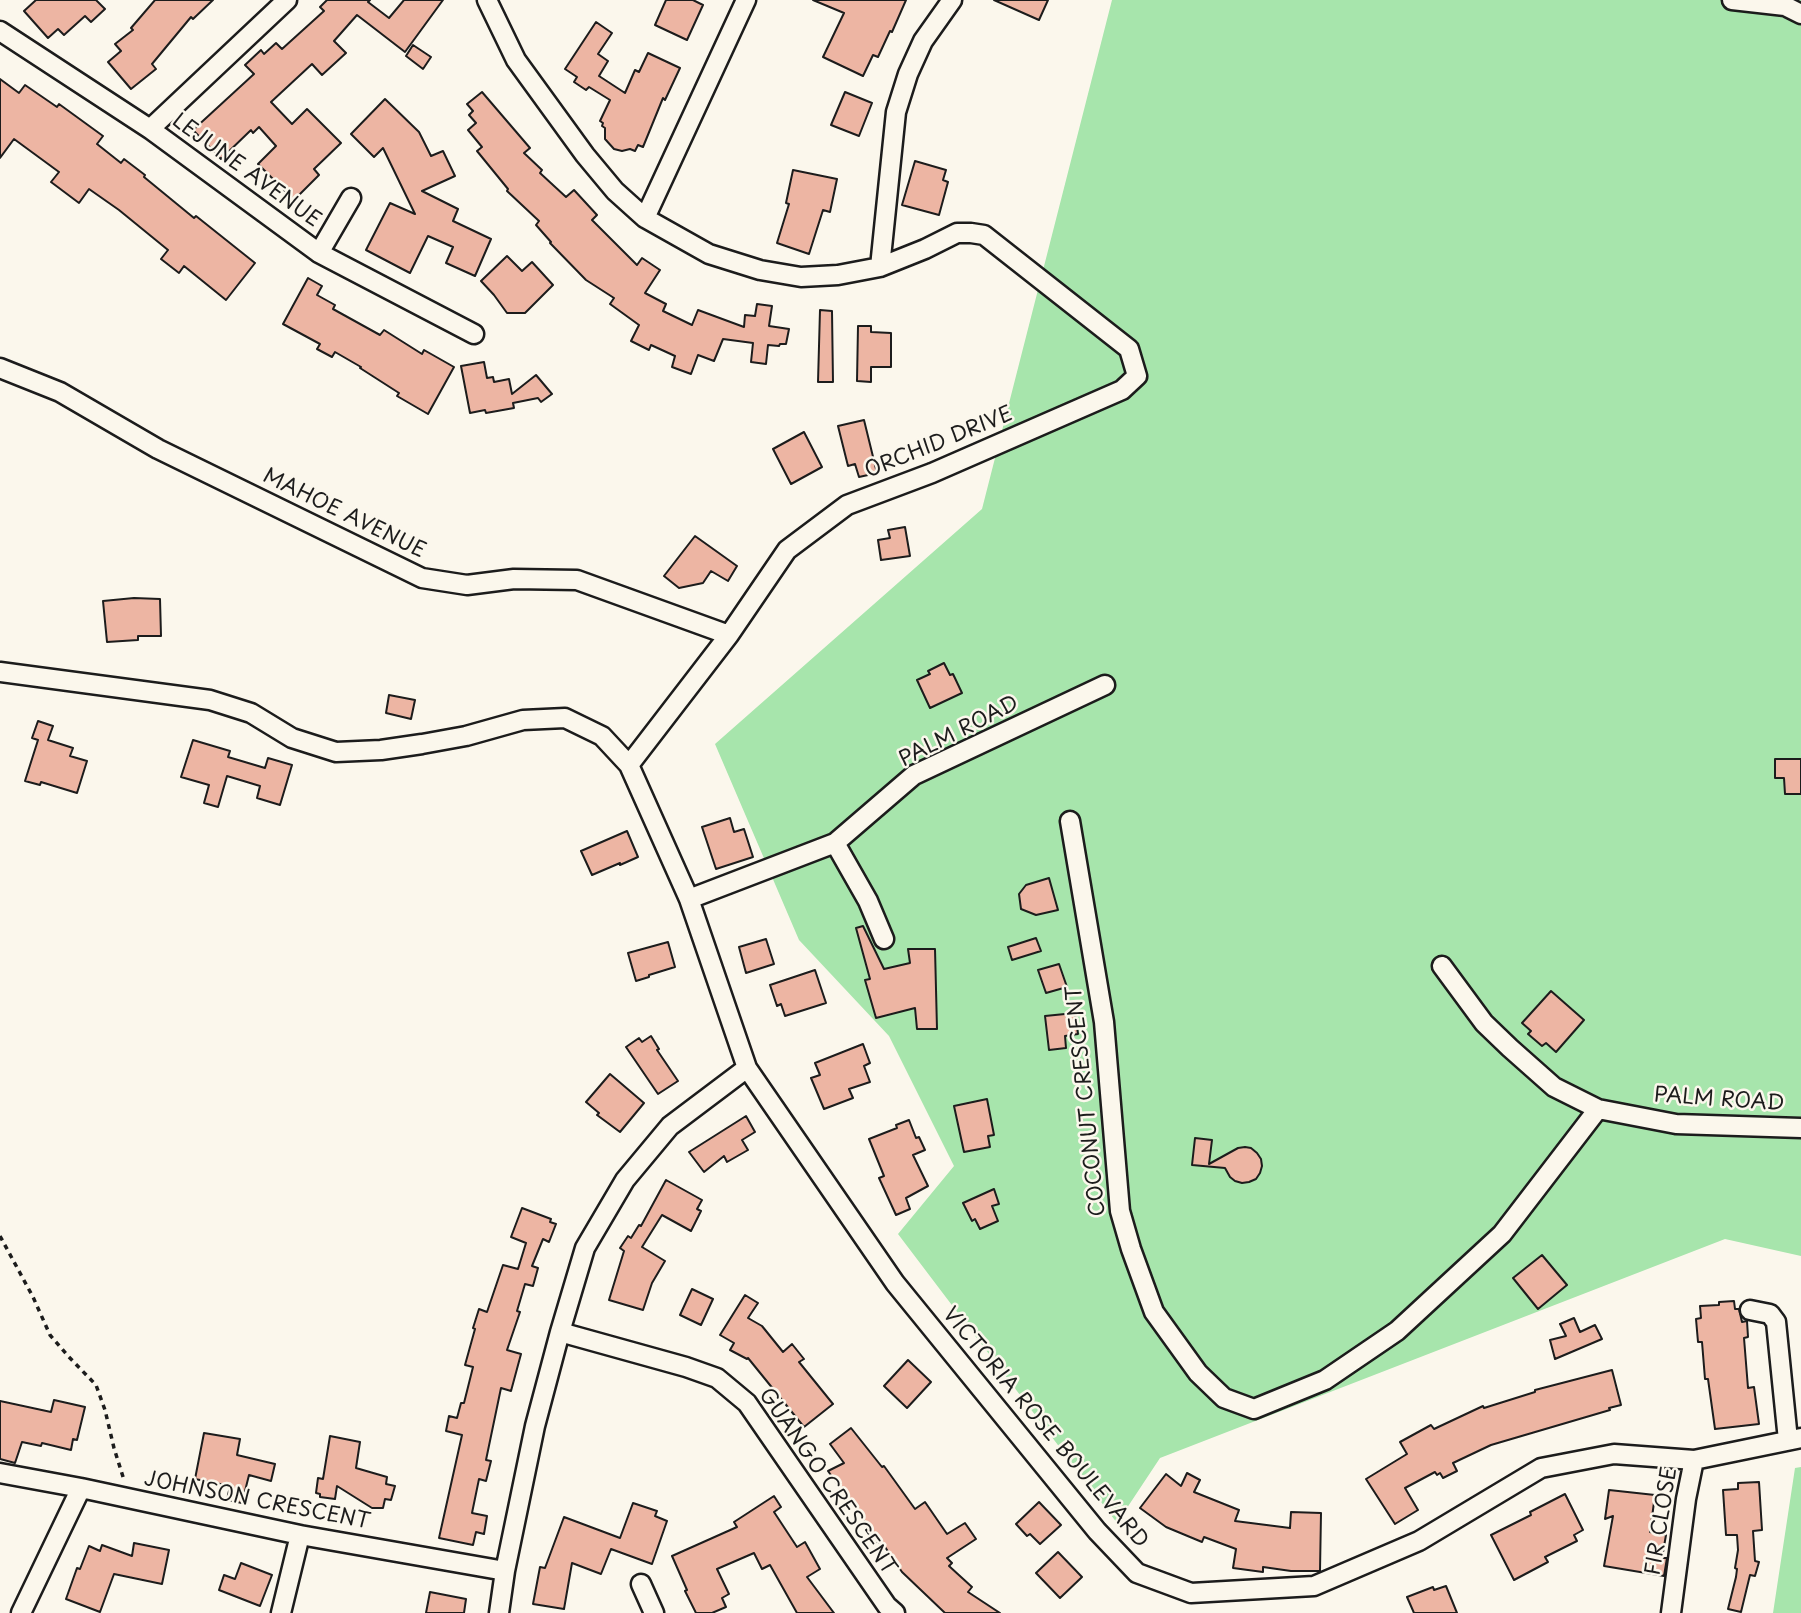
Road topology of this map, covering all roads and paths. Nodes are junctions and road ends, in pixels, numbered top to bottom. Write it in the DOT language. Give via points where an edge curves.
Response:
graph roads {
  1 [pos="287,0"];
  2 [pos="487,0"];
  3 [pos="746,0"];
  4 [pos="952,0"];
  5 [pos="1732,0"];
  6 [pos="1801,14"];
  7 [pos="0,31"];
  8 [pos="150,129"];
  9 [pos="351,198"];
  10 [pos="645,219"];
  11 [pos="319,253"];
  12 [pos="880,267"];
  13 [pos="474,334"];
  14 [pos="0,368"];
  15 [pos="729,635"];
  16 [pos="0,672"];
  17 [pos="1105,685"];
  18 [pos="629,765"];
  19 [pos="1070,821"];
  20 [pos="835,844"];
  21 [pos="689,900"];
  22 [pos="884,939"];
  23 [pos="1442,966"];
  24 [pos="747,1069"];
  25 [pos="1598,1109"];
  26 [pos="1801,1128"];
  27 [pos="0,1236"];
  28 [pos="1750,1310"];
  29 [pos="559,1332"];
  30 [pos="1794,1439"];
  31 [pos="1694,1460"];
  32 [pos="0,1473"];
  33 [pos="81,1488"];
  34 [pos="131,1499"];
  35 [pos="300,1535"];
  36 [pos="505,1570"];
  37 [pos="641,1584"];
  38 [pos="886,1611"];
  39 [pos="21,1613"];
  40 [pos="281,1613"];
  41 [pos="499,1613"];
  42 [pos="654,1613"];
  43 [pos="1671,1613"];
  1 -- 8 [label="street"];
  2 -- 10 [label="street" via="516,60 585,155"];
  3 -- 10 [label="street"];
  4 -- 12 [label="street" via="923,41 896,111"];
  5 -- 6 [label="street" via="1785,6"];
  7 -- 8 [label="street, LEJUNE AVENUE"];
  8 -- 11 [label="street, LEJUNE AVENUE"];
  9 -- 11 [label="street"];
  10 -- 12 [label="street" via="709,254 760,270 801,277"];
  11 -- 13 [label="street, LEJUNE AVENUE"];
  12 -- 15 [label="street, ORCHID DRIVE" via="957,233 984,235 1129,349 1137,376 1122,390 847,506 787,550"];
  14 -- 15 [label="street, MAHOE AVENUE" via="60,392 158,449 422,578 467,585 514,579 576,580"];
  15 -- 18 [label="street, ORCHID DRIVE"];
  16 -- 18 [label="street" via="210,700 251,713 292,738 335,752 422,744 523,720 565,718 602,736"];
  17 -- 20 [label="street, PALM ROAD" via="914,775"];
  18 -- 21 [label="street, VICTORIA ROSE BOULEVARD"];
  19 -- 25 [label="street, COCONUT CRESCENT" via="1104,1022 1120,1211 1153,1312 1198,1373 1224,1398 1254,1409 1325,1380 1397,1331 1502,1234"];
  20 -- 21 [label="street, PALM ROAD"];
  20 -- 22 [label="street"];
  21 -- 24 [label="street, VICTORIA ROSE BOULEVARD"];
  23 -- 25 [label="street, PALM ROAD" via="1483,1023 1510,1048 1553,1087"];
  24 -- 29 [label="street" via="670,1126 625,1180 585,1248"];
  24 -- 31 [label="street, VICTORIA ROSE BOULEVARD" via="895,1283 1097,1531 1137,1573 1191,1593 1314,1586 1419,1541 1541,1468 1614,1454"];
  25 -- 26 [label="street, PALM ROAD" via="1676,1124"];
  27 -- 34 [label="path" via="50,1335 96,1385"];
  28 -- 30 [label="street" via="1770,1314 1776,1322"];
  29 -- 36 [label="street"];
  29 -- 38 [label="street, GUANGO CRESCENT" via="717,1378 747,1403"];
  30 -- 31 [label="street, FIR CLOSE"];
  31 -- 43 [label="street, FIR CLOSE"];
  32 -- 33 [label="street, JOHNSON CRESCENT"];
  33 -- 34 [label="street, JOHNSON CRESCENT"];
  33 -- 39 [label="street"];
  34 -- 35 [label="street, JOHNSON CRESCENT"];
  35 -- 36 [label="street, JOHNSON CRESCENT"];
  35 -- 40 [label="street"];
  36 -- 41 [label="street"];
  37 -- 42 [label="street"];
}
